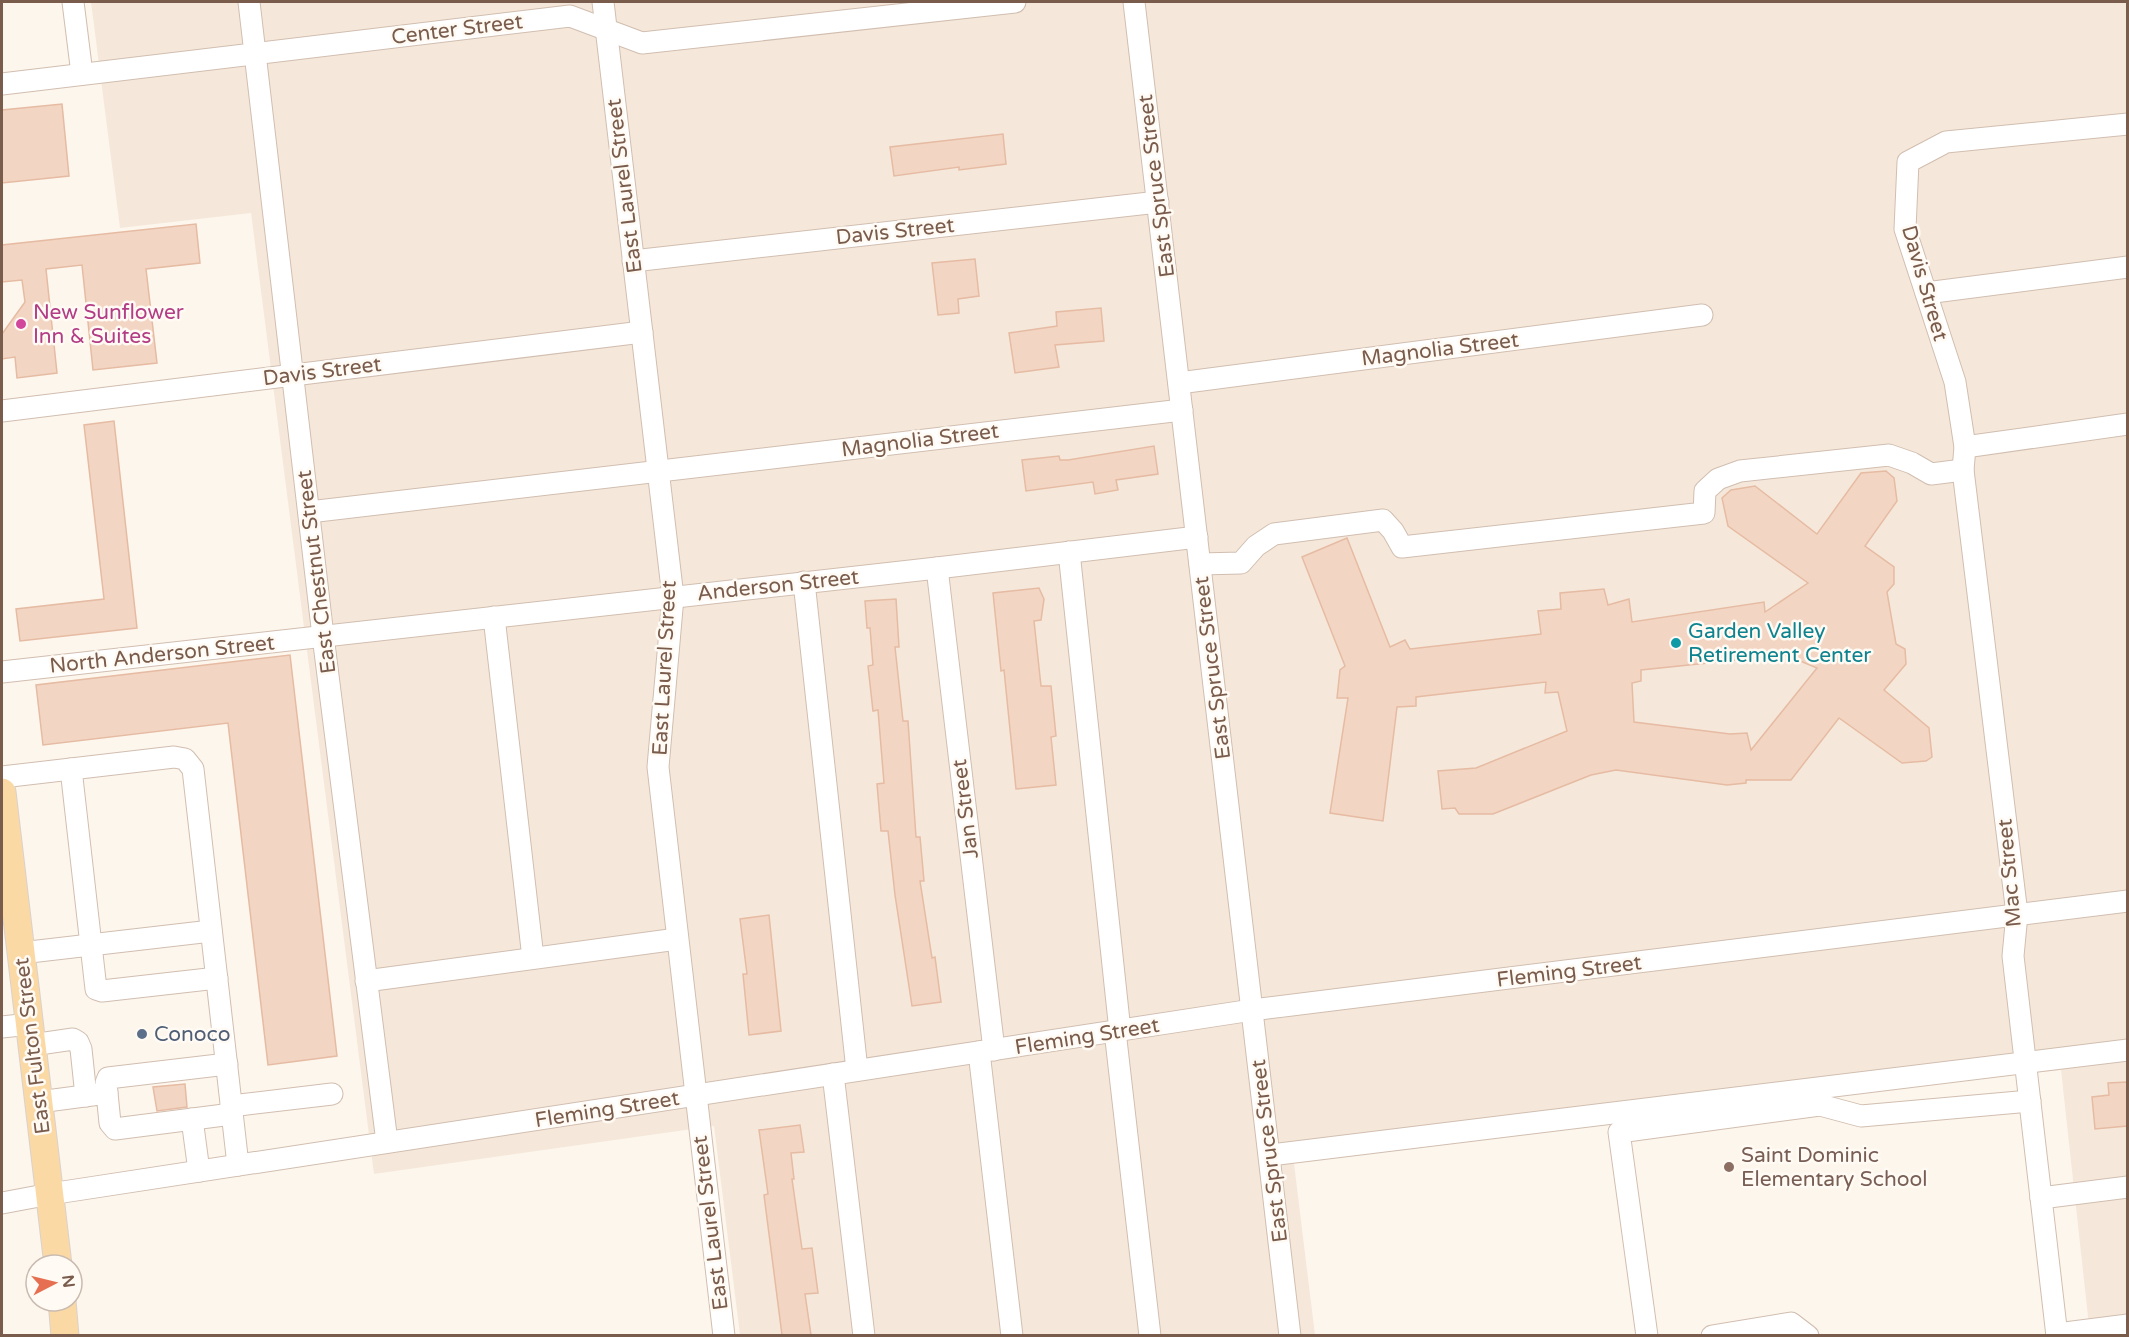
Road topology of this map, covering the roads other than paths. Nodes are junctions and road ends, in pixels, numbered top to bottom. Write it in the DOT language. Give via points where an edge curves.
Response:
graph roads {
  1 [pos="73,2"];
  2 [pos="249,2"];
  3 [pos="603,2"];
  4 [pos="1015,2"];
  5 [pos="1134,2"];
  6 [pos="957,5"];
  7 [pos="606,30"];
  8 [pos="255,53"];
  9 [pos="82,74"];
  10 [pos="2,84"];
  11 [pos="2127,124"];
  12 [pos="1158,202"];
  13 [pos="633,261"];
  14 [pos="2127,267"];
  15 [pos="1926,293"];
  16 [pos="1702,315"];
  17 [pos="642,332"];
  18 [pos="293,375"];
  19 [pos="1179,383"];
  20 [pos="1182,410"];
  21 [pos="2,411"];
  22 [pos="2127,424"];
  23 [pos="1965,447"];
  24 [pos="658,470"];
  25 [pos="1963,470"];
  26 [pos="309,512"];
  27 [pos="1197,537"];
  28 [pos="1070,552"];
  29 [pos="1200,564"];
  30 [pos="937,568"];
  31 [pos="804,582"];
  32 [pos="673,597"];
  33 [pos="494,617"];
  34 [pos="324,636"];
  35 [pos="2,672"];
  36 [pos="71,769"];
  37 [pos="2,777"];
  38 [pos="2,792"];
  39 [pos="6,861"];
  40 [pos="2127,901"];
  41 [pos="2017,915"];
  42 [pos="211,932"];
  43 [pos="677,939"];
  44 [pos="91,946"];
  45 [pos="21,954"];
  46 [pos="533,958"];
  47 [pos="217,978"];
  48 [pos="366,981"];
  49 [pos="1252,1010"];
  50 [pos="2,1027"];
  51 [pos="1118,1031"];
  52 [pos="31,1034"];
  53 [pos="2127,1050"];
  54 [pos="986,1051"];
  55 [pos="2025,1063"];
  56 [pos="226,1064"];
  57 [pos="857,1071"];
  58 [pos="833,1074"];
  59 [pos="332,1094"];
  60 [pos="96,1095"];
  61 [pos="695,1095"];
  62 [pos="2030,1101"];
  63 [pos="39,1102"];
  64 [pos="232,1110"];
  65 [pos="192,1119"];
  66 [pos="387,1142"];
  67 [pos="1270,1155"];
  68 [pos="238,1165"];
  69 [pos="199,1171"];
  70 [pos="2127,1187"];
  71 [pos="50,1194"];
  72 [pos="2041,1198"];
  73 [pos="2,1203"];
  74 [pos="57,1253"];
  75 [pos="63,1313"];
  76 [pos="2127,1325"];
  77 [pos="66,1335"];
  78 [pos="724,1335"];
  79 [pos="864,1335"];
  80 [pos="1012,1335"];
  81 [pos="1150,1335"];
  82 [pos="1290,1335"];
  83 [pos="1647,1335"];
  84 [pos="1712,1335"];
  85 [pos="1808,1335"];
  86 [pos="2057,1335"];
  1 -- 9 [label="street"];
  2 -- 8 [label="street, East Chestnut Street"];
  3 -- 7 [label="street, East Laurel Street"];
  4 -- 6 [label="street, Center Street"];
  5 -- 12 [label="street, East Spruce Street"];
  6 -- 7 [label="street, Center Street" via="642,43"];
  7 -- 8 [label="street, Center Street" via="570,16"];
  7 -- 13 [label="street, East Laurel Street"];
  8 -- 9 [label="street, Center Street"];
  8 -- 18 [label="street, East Chestnut Street"];
  9 -- 10 [label="street, Center Street"];
  11 -- 15 [label="street, Davis Street" via="1946,142 1908,162 1905,228"];
  12 -- 13 [label="street, Davis Street"];
  12 -- 19 [label="street, East Spruce Street"];
  13 -- 17 [label="street, East Laurel Street"];
  14 -- 15 [label="street"];
  15 -- 23 [label="street, Davis Street" via="1955,382"];
  16 -- 19 [label="street, Magnolia Street"];
  17 -- 18 [label="street, Davis Street"];
  17 -- 24 [label="street, East Laurel Street"];
  18 -- 21 [label="street, Davis Street"];
  18 -- 26 [label="street, East Chestnut Street"];
  19 -- 20 [label="street, East Spruce Street"];
  20 -- 24 [label="street, Magnolia Street"];
  20 -- 27 [label="street, East Spruce Street"];
  22 -- 23 [label="street"];
  23 -- 25 [label="street, Mac Street"];
  24 -- 26 [label="street, Magnolia Street"];
  24 -- 32 [label="street, East Laurel Street"];
  25 -- 29 [label="street" via="1931,474 1889,455 1740,471 1718,479 1705,491 1704,513 1402,548 1383,520 1274,534 1241,562"];
  25 -- 41 [label="street, Mac Street"];
  26 -- 34 [label="street, East Chestnut Street"];
  27 -- 28 [label="street, Anderson Street"];
  27 -- 29 [label="street, East Spruce Street"];
  28 -- 30 [label="street, Anderson Street"];
  28 -- 51 [label="street"];
  29 -- 49 [label="street, East Spruce Street"];
  30 -- 31 [label="street, Anderson Street"];
  30 -- 54 [label="street, Jan Street"];
  31 -- 32 [label="street, Anderson Street"];
  31 -- 57 [label="street"];
  32 -- 33 [label="street, Anderson Street"];
  32 -- 43 [label="street, East Laurel Street" via="658,767"];
  33 -- 34 [label="street, Anderson Street"];
  33 -- 46 [label="street"];
  34 -- 35 [label="street, North Anderson Street"];
  34 -- 48 [label="street, East Chestnut Street"];
  36 -- 37 [label="street"];
  36 -- 42 [label="street" via="185,759 193,769"];
  36 -- 44 [label="street"];
  38 -- 39 [label="main road, East Fulton Street"];
  39 -- 45 [label="main road, East Fulton Street"];
  40 -- 41 [label="street, Fleming Street"];
  41 -- 49 [label="street, Fleming Street"];
  41 -- 55 [label="street, Mac Street" via="2013,956"];
  42 -- 44 [label="street"];
  42 -- 47 [label="street"];
  43 -- 46 [label="street"];
  43 -- 61 [label="street, East Laurel Street"];
  44 -- 45 [label="street"];
  44 -- 47 [label="street" via="99,990"];
  45 -- 52 [label="main road, East Fulton Street"];
  46 -- 48 [label="street"];
  47 -- 56 [label="street"];
  48 -- 66 [label="street, East Chestnut Street"];
  49 -- 51 [label="street, Fleming Street"];
  49 -- 67 [label="street, East Spruce Street"];
  50 -- 52 [label="street"];
  51 -- 54 [label="street, Fleming Street"];
  51 -- 81 [label="street"];
  52 -- 60 [label="street" via="78,1042"];
  52 -- 63 [label="main road, East Fulton Street"];
  53 -- 55 [label="street"];
  54 -- 57 [label="street, Fleming Street"];
  54 -- 80 [label="street, Jan Street"];
  55 -- 62 [label="street, Mac Street"];
  55 -- 67 [label="street"];
  56 -- 60 [label="street" via="108,1078"];
  56 -- 64 [label="street"];
  57 -- 58 [label="street, Fleming Street"];
  58 -- 61 [label="street, Fleming Street"];
  58 -- 79 [label="street"];
  59 -- 64 [label="street"];
  60 -- 63 [label="street"];
  60 -- 65 [label="street" via="116,1129"];
  61 -- 66 [label="street, Fleming Street"];
  61 -- 78 [label="street, East Laurel Street"];
  62 -- 72 [label="street, Mac Street"];
  62 -- 83 [label="street" via="1861,1116 1820,1105 1619,1132"];
  63 -- 71 [label="main road, East Fulton Street"];
  64 -- 65 [label="street"];
  64 -- 68 [label="street"];
  65 -- 69 [label="street"];
  66 -- 68 [label="street, Fleming Street"];
  67 -- 82 [label="street, East Spruce Street"];
  68 -- 69 [label="street, Fleming Street"];
  69 -- 71 [label="street, Fleming Street"];
  70 -- 72 [label="street"];
  71 -- 73 [label="street, Fleming Street"];
  71 -- 74 [label="main road, East Fulton Street"];
  72 -- 86 [label="street, Mac Street"];
  75 -- 77 [label="main road"];
  76 -- 86 [label="street"];
  84 -- 85 [label="street" via="1791,1323"];
}
